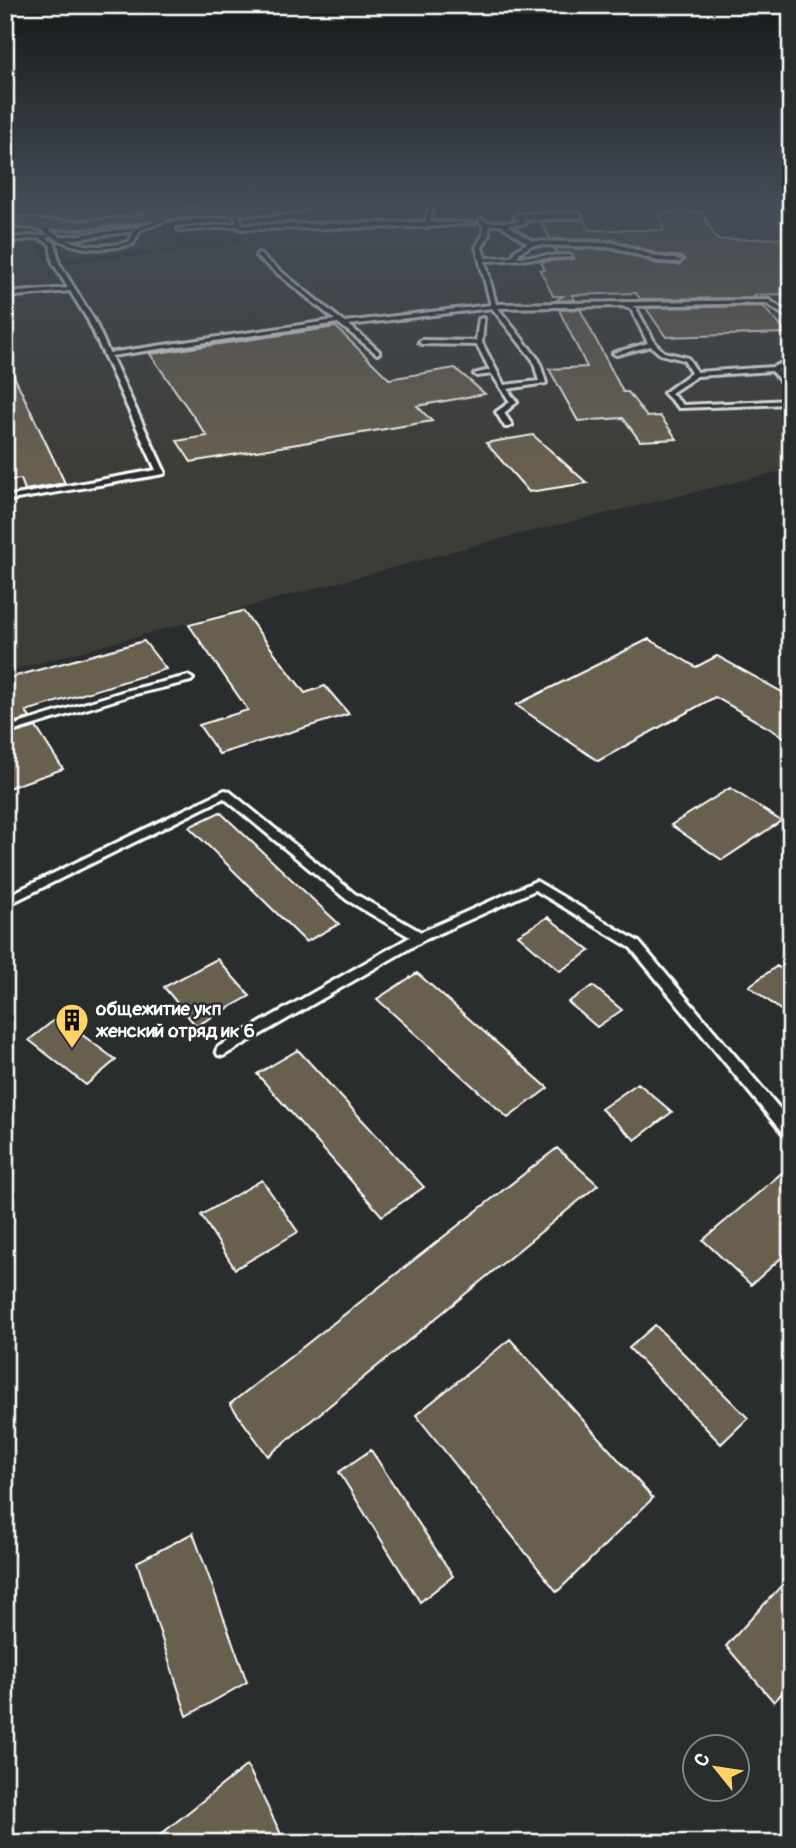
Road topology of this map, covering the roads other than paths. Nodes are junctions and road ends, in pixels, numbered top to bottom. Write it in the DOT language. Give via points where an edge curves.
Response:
graph roads {
  1 [pos="24,293"];
  2 [pos="74,293"];
  3 [pos="306,293"];
  4 [pos="490,293"];
  5 [pos="5,295"];
  6 [pos="622,304"];
  7 [pos="494,306"];
  8 [pos="791,318"];
  9 [pos="482,319"];
  10 [pos="342,322"];
  11 [pos="422,342"];
  12 [pos="479,343"];
  13 [pos="652,344"];
  14 [pos="377,352"];
  15 [pos="615,353"];
  16 [pos="108,355"];
  17 [pos="791,361"];
  18 [pos="774,369"];
  19 [pos="494,372"];
  20 [pos="477,374"];
  21 [pos="695,374"];
  22 [pos="502,387"];
  23 [pos="791,392"];
  24 [pos="791,402"];
  25 [pos="508,425"];
  26 [pos="5,499"];
  27 [pos="188,678"];
  28 [pos="5,731"];
  29 [pos="5,902"];
  30 [pos="420,937"];
  31 [pos="223,1051"];
  32 [pos="791,1133"];
  1 -- 5 [label="lane"];
  2 -- 16 [label="lane"];
  3 -- 10 [label="lane"];
  4 -- 7 [label="lane"];
  6 -- 7 [label="lane"];
  6 -- 8 [label="lane" via="767,301"];
  6 -- 13 [label="lane" via="633,308"];
  7 -- 10 [label="lane"];
  7 -- 22 [label="lane" via="536,360 543,383"];
  9 -- 12 [label="lane"];
  10 -- 14 [label="lane"];
  10 -- 16 [label="lane"];
  11 -- 12 [label="lane"];
  12 -- 19 [label="lane"];
  13 -- 15 [label="lane"];
  13 -- 21 [label="lane" via="663,353 686,359"];
  16 -- 26 [label="lane" via="161,472"];
  17 -- 18 [label="lane"];
  18 -- 21 [label="lane"];
  18 -- 23 [label="lane"];
  19 -- 20 [label="lane"];
  19 -- 22 [label="lane"];
  21 -- 24 [label="lane" via="667,393 681,407"];
  22 -- 25 [label="lane" via="514,402 500,412"];
  27 -- 28 [label="lane"];
  29 -- 30 [label="lane" via="225,793 352,897"];
  30 -- 31 [label="lane"];
  30 -- 32 [label="lane" via="536,885 635,945"];
}
